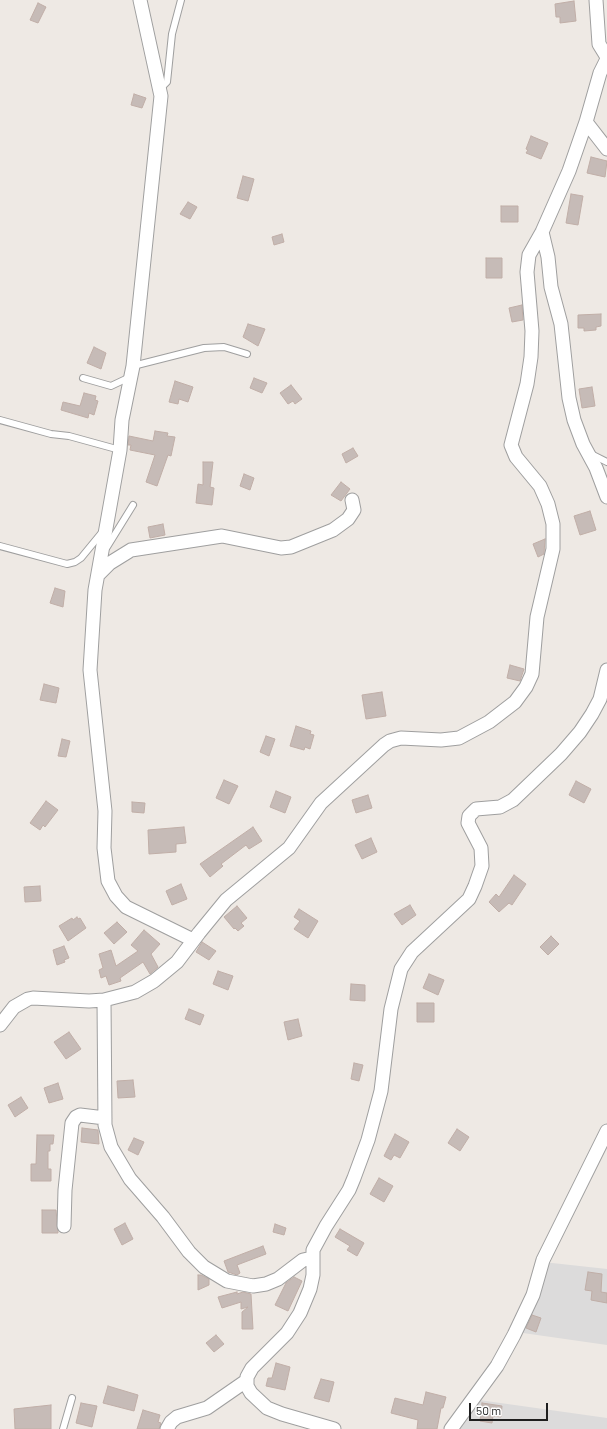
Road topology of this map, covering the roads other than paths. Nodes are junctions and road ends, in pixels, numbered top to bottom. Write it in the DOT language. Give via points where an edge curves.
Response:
graph roads {
  1 [pos="140,0"];
  2 [pos="181,0"];
  3 [pos="596,0"];
  4 [pos="607,58"];
  5 [pos="160,89"];
  6 [pos="586,122"];
  7 [pos="607,149"];
  8 [pos="542,232"];
  9 [pos="247,354"];
  10 [pos="132,371"];
  11 [pos="83,378"];
  12 [pos="0,420"];
  13 [pos="120,450"];
  14 [pos="587,452"];
  15 [pos="607,462"];
  16 [pos="607,497"];
  17 [pos="352,500"];
  18 [pos="134,505"];
  19 [pos="107,528"];
  20 [pos="0,546"];
  21 [pos="103,552"];
  22 [pos="99,574"];
  23 [pos="607,670"];
  24 [pos="193,940"];
  25 [pos="104,1000"];
  26 [pos="0,1025"];
  27 [pos="105,1118"];
  28 [pos="607,1131"];
  29 [pos="64,1226"];
  30 [pos="312,1258"];
  31 [pos="246,1381"];
  32 [pos="72,1398"];
  33 [pos="63,1429"];
  34 [pos="167,1429"];
  35 [pos="334,1429"];
  36 [pos="451,1429"];
  1 -- 5 [label="street"];
  2 -- 5 [label="lane" via="172,34 167,82"];
  3 -- 4 [label="street" via="599,44"];
  4 -- 6 [label="street"];
  5 -- 10 [label="street"];
  6 -- 7 [label="street"];
  6 -- 8 [label="street" via="569,171"];
  8 -- 14 [label="street" via="551,287 561,324 569,398 574,420"];
  8 -- 24 [label="street" via="529,255 527,272 532,331 531,357 527,384 511,445 516,457 540,486 553,524 553,549 537,617 532,674 526,687 515,702 489,722 459,738 401,738 384,744 321,803 289,848 226,900"];
  9 -- 10 [label="lane" via="224,347 204,348"];
  10 -- 11 [label="lane" via="111,386"];
  10 -- 13 [label="street" via="122,420"];
  12 -- 13 [label="lane"];
  13 -- 19 [label="street"];
  14 -- 15 [label="lane"];
  14 -- 16 [label="street"];
  17 -- 22 [label="street" via="354,510 348,519 333,530 291,547 281,548 222,536 131,550 110,563"];
  18 -- 21 [label="lane"];
  19 -- 20 [label="lane" via="81,558 67,564"];
  19 -- 21 [label="street"];
  21 -- 22 [label="street"];
  22 -- 24 [label="street" via="95,590 90,670 106,811 104,848 108,881 126,907"];
  23 -- 30 [label="street" via="600,699 592,714 562,754 513,800 500,807 476,809 469,816 468,823 481,848 482,866 475,886 469,899 412,952 401,969 391,1009 381,1091 368,1140 349,1190 316,1244"];
  24 -- 25 [label="street" via="177,962 154,981 135,992"];
  25 -- 26 [label="street" via="33,998 14,1007"];
  25 -- 27 [label="street"];
  27 -- 29 [label="street" via="80,1115 76,1116 72,1123"];
  27 -- 30 [label="street" via="111,1147 130,1179 204,1267 227,1281 259,1286 273,1282 303,1260"];
  28 -- 36 [label="street" via="543,1260 533,1295 514,1335 497,1366"];
  30 -- 31 [label="street" via="313,1274 310,1289 300,1313 282,1339 252,1368"];
  31 -- 34 [label="street" via="207,1408 177,1417"];
  31 -- 35 [label="street" via="251,1392 267,1408"];
  32 -- 33 [label="lane"];
}
